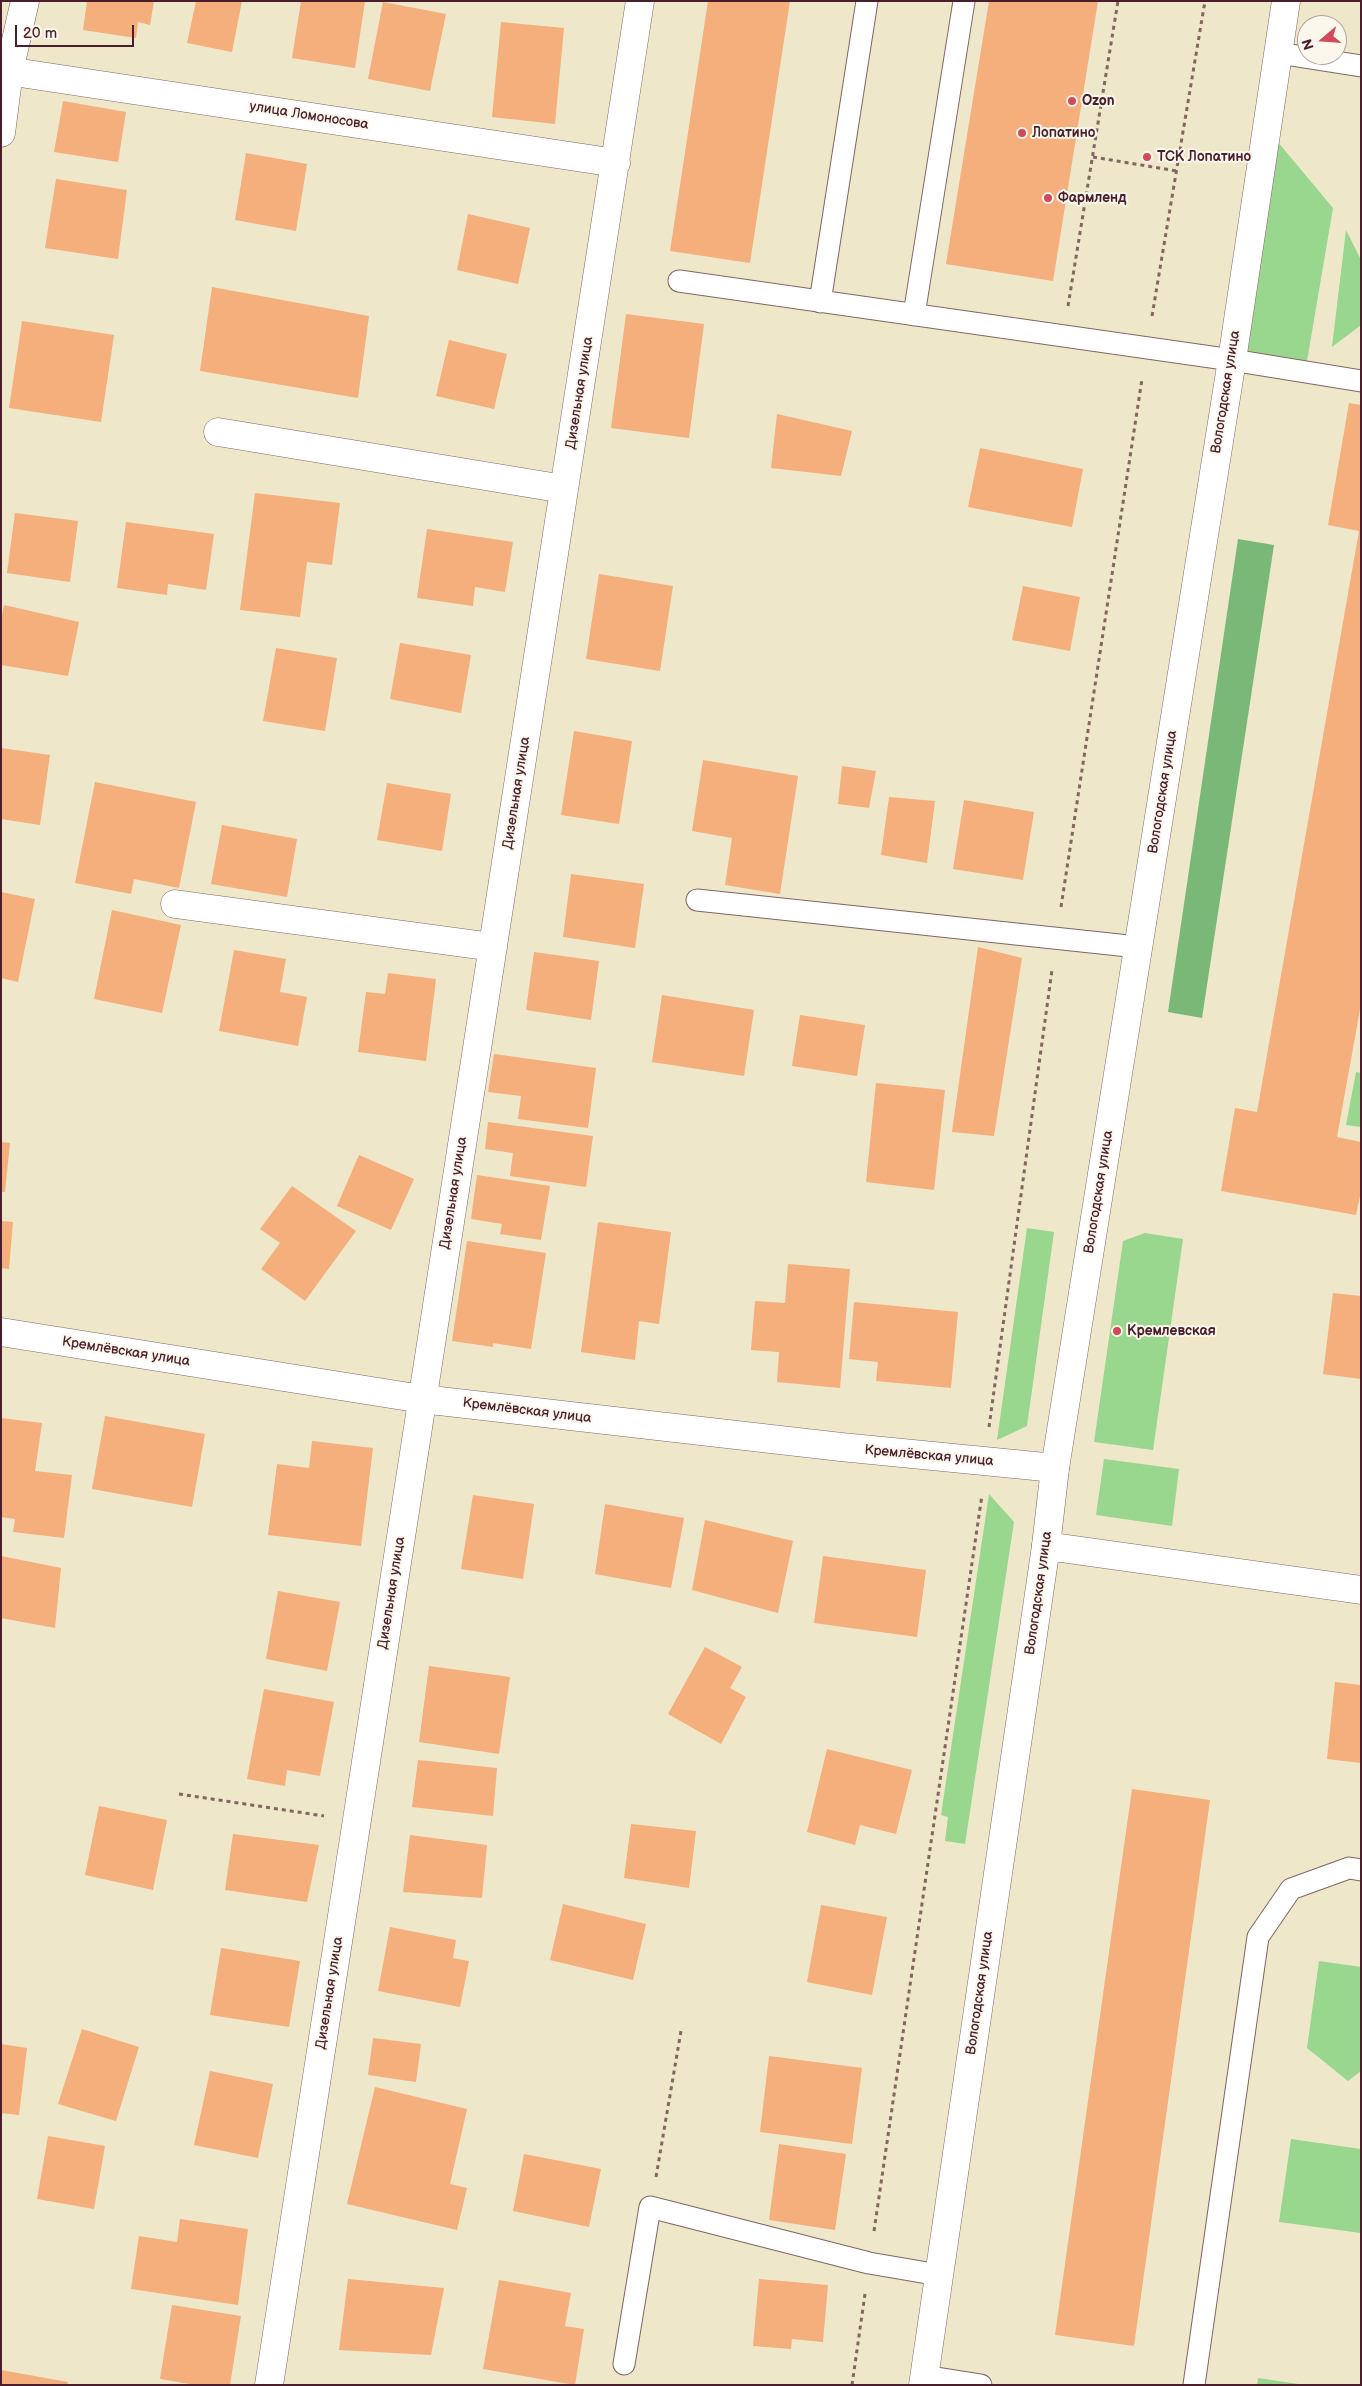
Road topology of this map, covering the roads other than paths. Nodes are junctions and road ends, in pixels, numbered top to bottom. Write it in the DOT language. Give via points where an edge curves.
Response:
graph roads {
  1 [pos="24,1"];
  2 [pos="640,1"];
  3 [pos="867,1"];
  4 [pos="964,1"];
  5 [pos="1286,1"];
  6 [pos="1278,53"];
  7 [pos="1361,66"];
  8 [pos="5,70"];
  9 [pos="1,133"];
  10 [pos="616,163"];
  11 [pos="679,282"];
  12 [pos="820,302"];
  13 [pos="914,315"];
  14 [pos="1232,360"];
  15 [pos="1361,381"];
  16 [pos="218,432"];
  17 [pos="564,489"];
  18 [pos="696,900"];
  19 [pos="175,904"];
  20 [pos="493,946"];
  21 [pos="1138,947"];
  22 [pos="1,1332"];
  23 [pos="422,1399"];
  24 [pos="1055,1468"];
  25 [pos="1046,1546"];
  26 [pos="1361,1590"];
  27 [pos="1361,1870"];
  28 [pos="939,2275"];
  29 [pos="624,2364"];
  30 [pos="923,2381"];
  31 [pos="268,2385"];
  32 [pos="980,2385"];
  33 [pos="1194,2385"];
  1 -- 8 [label="street"];
  2 -- 10 [label="street, Дизельная улица"];
  3 -- 12 [label="lane"];
  4 -- 13 [label="lane"];
  5 -- 6 [label="street, Вологодская улица"];
  6 -- 7 [label="lane"];
  6 -- 14 [label="street, Вологодская улица"];
  8 -- 9 [label="street"];
  8 -- 10 [label="street, улица Ломоносова"];
  10 -- 17 [label="street, Дизельная улица"];
  11 -- 12 [label="lane"];
  12 -- 13 [label="lane"];
  13 -- 14 [label="lane"];
  14 -- 15 [label="lane"];
  14 -- 21 [label="street, Вологодская улица"];
  16 -- 17 [label="street"];
  17 -- 20 [label="street, Дизельная улица"];
  18 -- 21 [label="lane"];
  19 -- 20 [label="street"];
  20 -- 23 [label="street, Дизельная улица"];
  21 -- 24 [label="street, Вологодская улица"];
  22 -- 23 [label="street, Кремлёвская улица"];
  23 -- 24 [label="street, Кремлёвская улица"];
  23 -- 31 [label="street, Дизельная улица"];
  24 -- 25 [label="street, Вологодская улица"];
  25 -- 26 [label="street"];
  25 -- 28 [label="street, Вологодская улица"];
  27 -- 33 [label="lane" via="1349,1868 1292,1889 1258,1937"];
  28 -- 29 [label="lane" via="869,2263 650,2207"];
  28 -- 30 [label="street, Вологодская улица"];
  30 -- 32 [label="lane"];
}
